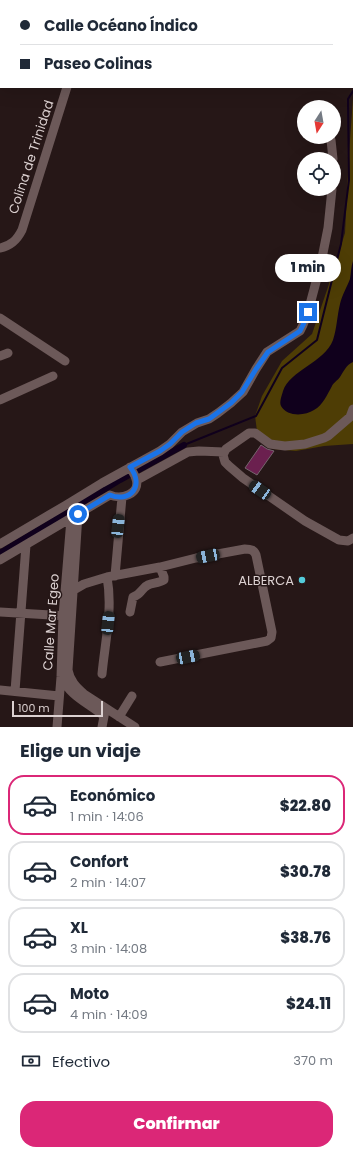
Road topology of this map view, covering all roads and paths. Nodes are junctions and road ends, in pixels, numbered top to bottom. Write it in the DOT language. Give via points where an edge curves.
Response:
graph roads {
  1 [pos="67,88"];
  2 [pos="331,196"];
  3 [pos="0,248"];
  4 [pos="0,318"];
  5 [pos="65,361"];
  6 [pos="53,376"];
  7 [pos="0,400"];
  8 [pos="353,409"];
  9 [pos="224,452"];
  10 [pos="133,473"];
  11 [pos="106,489"];
  12 [pos="122,497"];
  13 [pos="75,516"];
  14 [pos="353,538"];
  15 [pos="0,544"];
  16 [pos="26,545"];
  17 [pos="0,560"];
  18 [pos="160,567"];
  19 [pos="111,576"];
  20 [pos="69,592"];
  21 [pos="0,612"];
  22 [pos="130,612"];
  23 [pos="22,613"];
  24 [pos="67,616"];
  25 [pos="160,662"];
  26 [pos="102,674"];
  27 [pos="65,677"];
  28 [pos="0,690"];
  29 [pos="15,691"];
  30 [pos="59,696"];
  31 [pos="132,696"];
  32 [pos="104,712"];
  33 [pos="119,717"];
  34 [pos="57,727"];
  35 [pos="102,727"];
  36 [pos="135,727"];
  1 -- 3 [label="street, Colina de Trinidad" via="22,230 18,238"];
  2 -- 10 [label="street" via="321,262 308,312 300,331 268,352 242,392 231,403 209,419 196,423 182,432"];
  4 -- 5 [label="street"];
  6 -- 7 [label="street"];
  8 -- 9 [label="street" via="350,417 324,438 306,444 285,446 270,444 255,433 249,433"];
  9 -- 10 [label="street" via="191,451"];
  9 -- 14 [label="street" via="225,462 243,478 305,521 339,540 348,541"];
  10 -- 11 [label="street"];
  10 -- 12 [label="street" via="136,485 133,491"];
  11 -- 12 [label="street" via="114,497"];
  11 -- 13 [label="street"];
  11 -- 15 [label="street" via="66,505"];
  12 -- 19 [label="street"];
  13 -- 16 [label="street"];
  13 -- 20 [label="street, Calle Mar Egeo"];
  16 -- 17 [label="street"];
  16 -- 23 [label="street"];
  18 -- 19 [label="street"];
  18 -- 22 [label="street" via="164,580 147,585 140,594 133,597"];
  18 -- 25 [label="street" via="245,549 254,551 272,632 271,638 267,641"];
  19 -- 20 [label="street" via="84,584"];
  19 -- 26 [label="street"];
  20 -- 24 [label="street, Calle Mar Egeo"];
  21 -- 23 [label="street"];
  23 -- 24 [label="street"];
  23 -- 29 [label="street"];
  24 -- 27 [label="street, Calle Mar Egeo"];
  27 -- 30 [label="street, Calle Mar Egeo"];
  27 -- 32 [label="street" via="65,685 74,695"];
  28 -- 29 [label="street"];
  29 -- 30 [label="street"];
  30 -- 34 [label="street, Calle Mar Egeo"];
  31 -- 33 [label="street"];
  32 -- 33 [label="street"];
  32 -- 35 [label="street"];
  33 -- 36 [label="street"];
}
